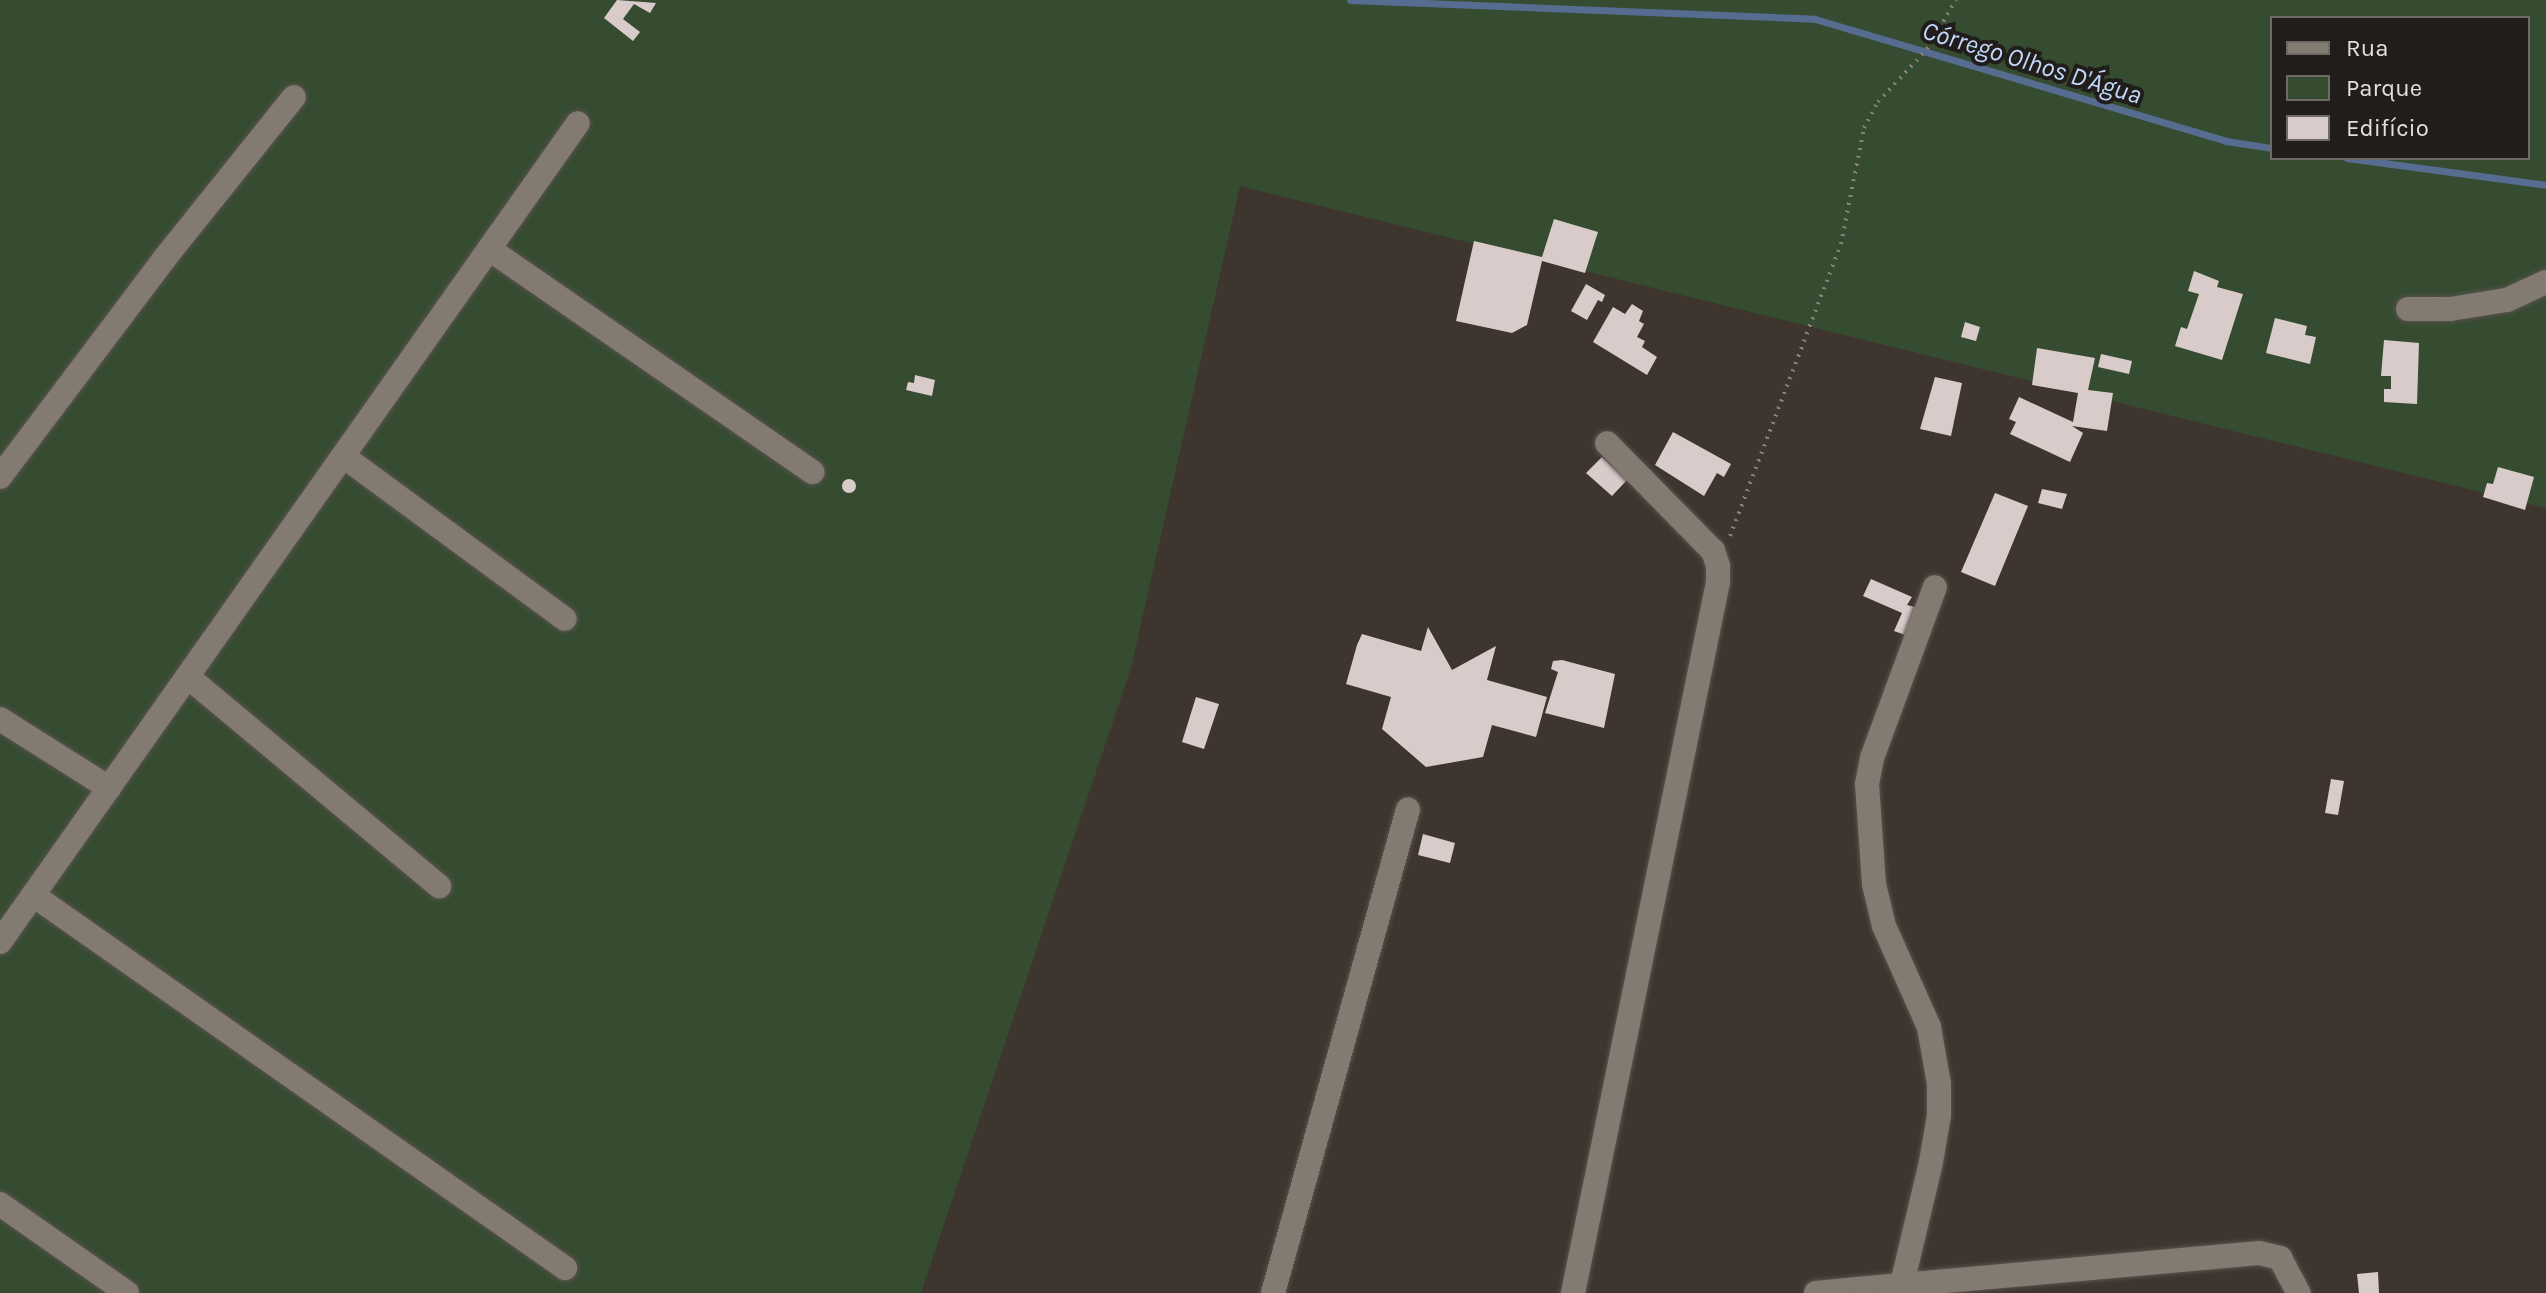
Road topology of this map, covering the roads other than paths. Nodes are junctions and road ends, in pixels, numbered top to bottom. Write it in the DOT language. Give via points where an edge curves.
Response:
graph roads {
  1 [pos="294,97"];
  2 [pos="578,123"];
  3 [pos="489,249"];
  4 [pos="2546,282"];
  5 [pos="2408,309"];
  6 [pos="1607,443"];
  7 [pos="343,456"];
  8 [pos="812,472"];
  9 [pos="0,477"];
  10 [pos="1935,587"];
  11 [pos="565,619"];
  12 [pos="188,677"];
  13 [pos="0,719"];
  14 [pos="109,788"];
  15 [pos="1408,809"];
  16 [pos="439,886"];
  17 [pos="33,895"];
  18 [pos="0,942"];
  19 [pos="0,1204"];
  20 [pos="565,1268"];
  21 [pos="1902,1284"];
  22 [pos="1867,1290"];
  23 [pos="127,1293"];
  24 [pos="1273,1293"];
  25 [pos="1573,1293"];
  26 [pos="1816,1293"];
  27 [pos="2299,1293"];
  1 -- 9 [label="street"];
  2 -- 3 [label="street"];
  3 -- 7 [label="street"];
  3 -- 8 [label="street"];
  4 -- 5 [label="street" via="2507,300"];
  6 -- 25 [label="street" via="1705,541 1718,566"];
  7 -- 11 [label="street"];
  7 -- 12 [label="street"];
  10 -- 21 [label="street" via="1867,784 1874,884 1884,926 1929,1027 1939,1084 1931,1162"];
  12 -- 14 [label="street"];
  12 -- 16 [label="street"];
  13 -- 14 [label="street"];
  14 -- 17 [label="street"];
  15 -- 24 [label="street"];
  17 -- 18 [label="street"];
  17 -- 20 [label="street"];
  19 -- 23 [label="street"];
  21 -- 22 [label="street"];
  21 -- 27 [label="street" via="2259,1253 2280,1258"];
  22 -- 26 [label="street"];
}
